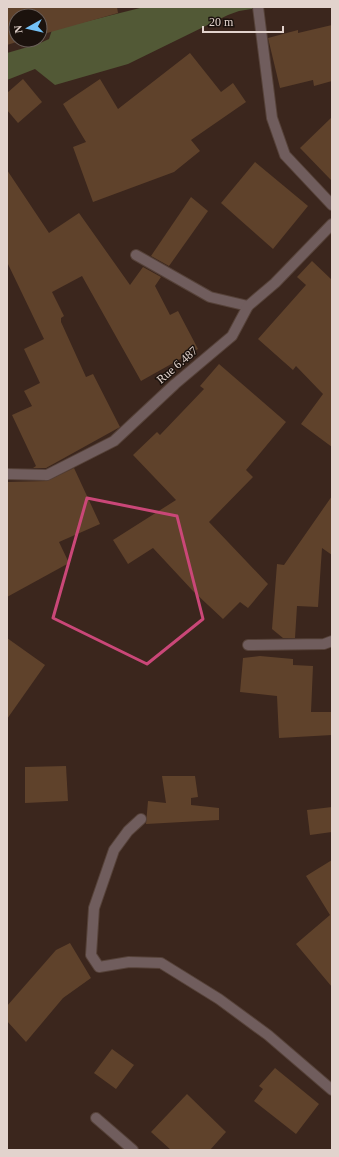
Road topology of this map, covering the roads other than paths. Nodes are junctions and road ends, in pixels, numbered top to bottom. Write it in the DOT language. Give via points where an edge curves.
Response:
graph roads {
  1 [pos="258,7"];
  2 [pos="332,205"];
  3 [pos="332,224"];
  4 [pos="136,255"];
  5 [pos="248,306"];
  6 [pos="7,474"];
  7 [pos="332,641"];
  8 [pos="248,645"];
  9 [pos="141,819"];
  10 [pos="332,1090"];
  11 [pos="96,1118"];
  12 [pos="133,1150"];
  1 -- 2 [label="street" via="272,118 285,155"];
  3 -- 5 [label="street, Rue 6.487" via="275,283"];
  4 -- 5 [label="street" via="210,297"];
  5 -- 6 [label="street, Rue 6.487" via="232,336 175,384 114,441 47,475"];
  7 -- 8 [label="street" via="324,644"];
  9 -- 10 [label="street" via="114,850 94,908 91,955 99,967 130,962 161,963 268,1035"];
  11 -- 12 [label="street"];
}
